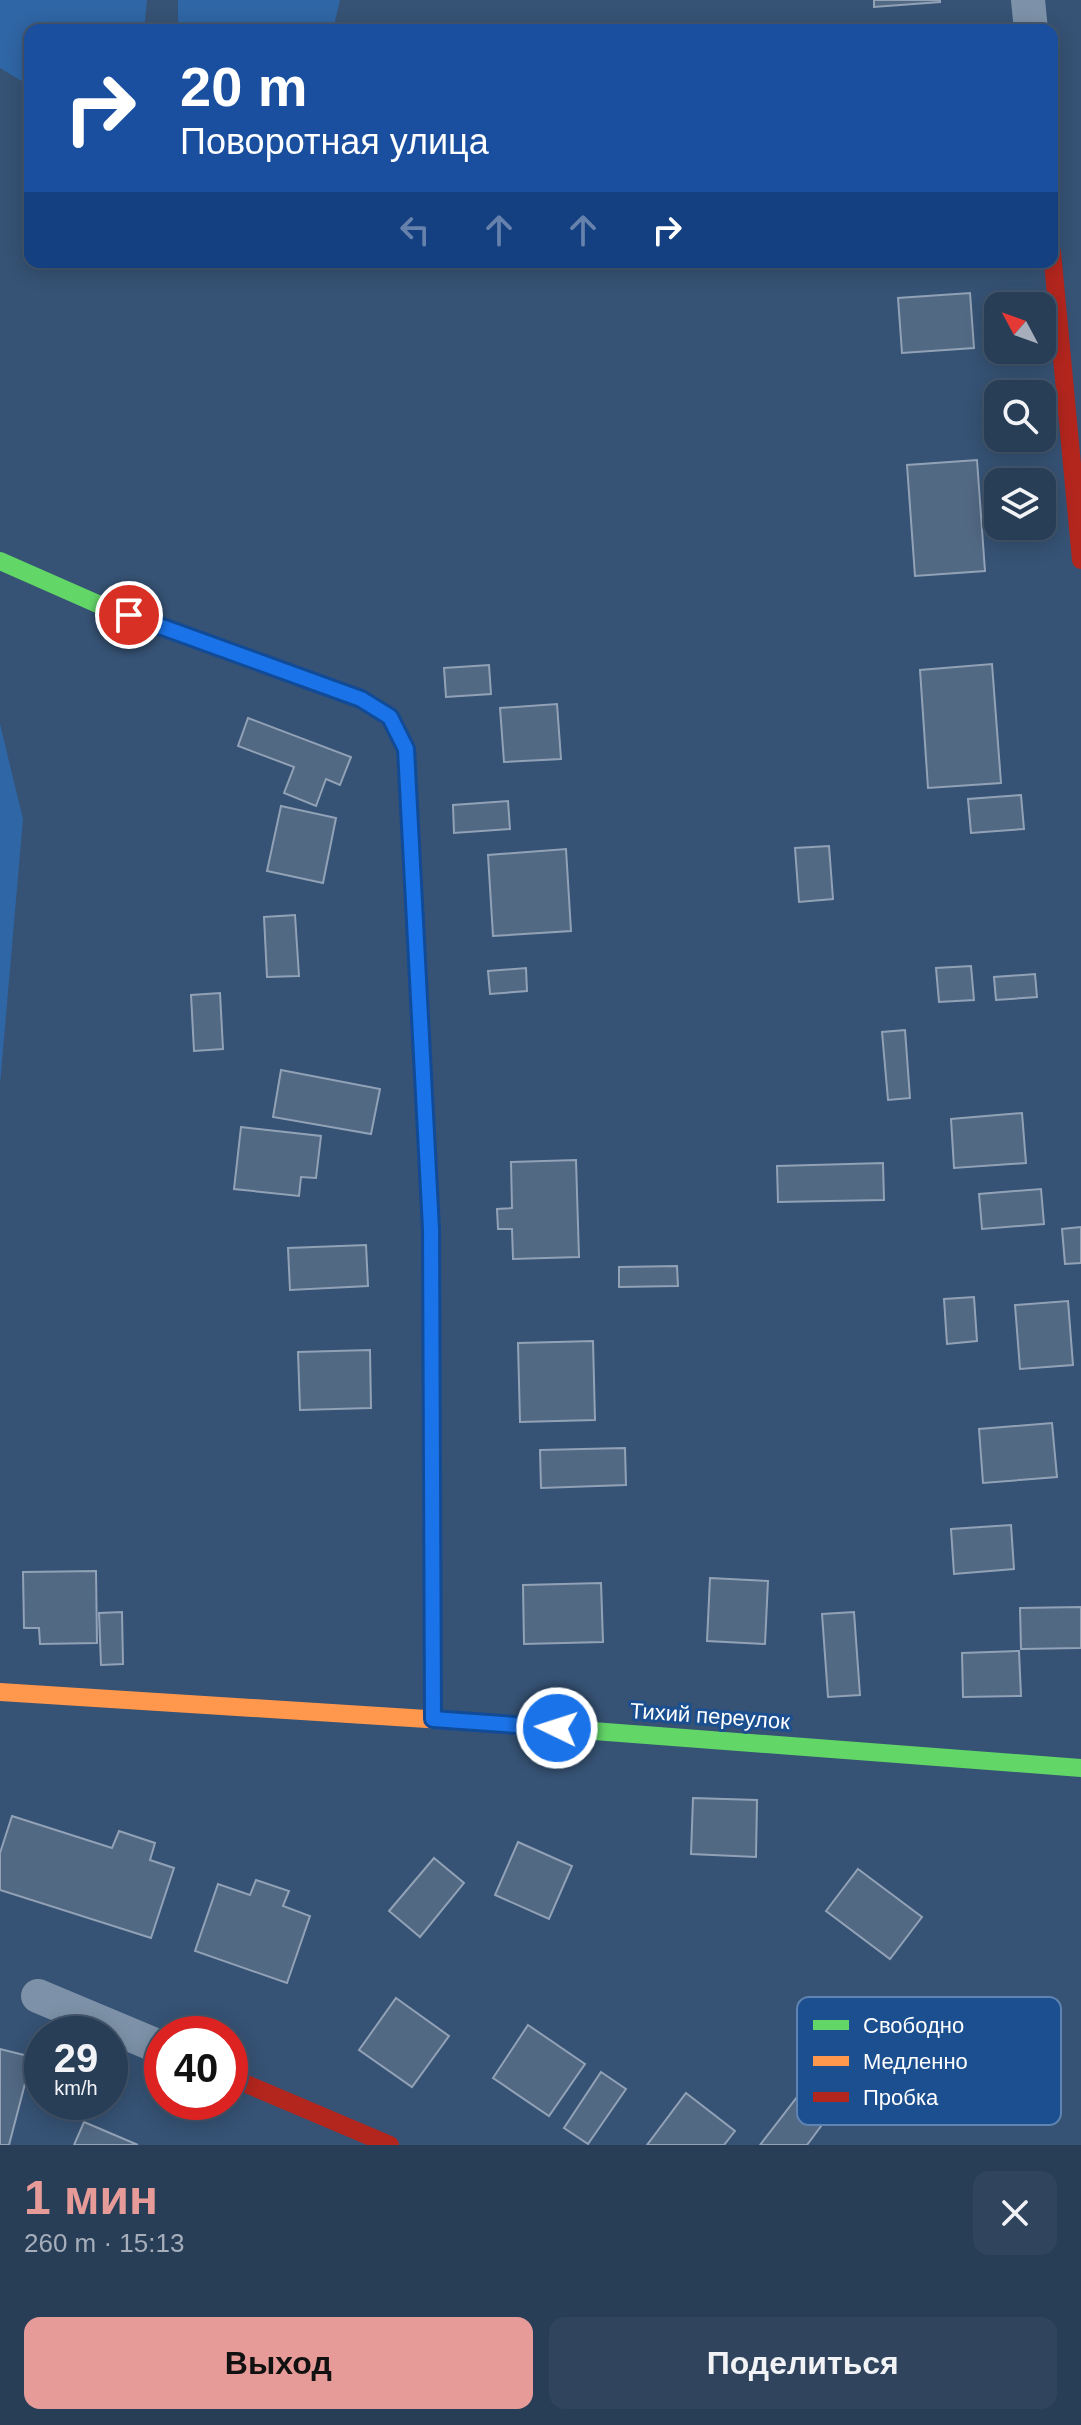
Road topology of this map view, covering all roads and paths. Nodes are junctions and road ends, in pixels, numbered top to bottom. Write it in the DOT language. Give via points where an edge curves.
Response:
graph roads {
  1 [pos="1028,0"];
  2 [pos="1030,24"];
  3 [pos="1054,268"];
  4 [pos="1081,560"];
  5 [pos="0,561"];
  6 [pos="0,1692"];
  7 [pos="433,1719"];
  8 [pos="1081,1768"];
  9 [pos="38,1996"];
  10 [pos="144,2040"];
  11 [pos="248,2085"];
  12 [pos="390,2145"];
  1 -- 2 [label="street"];
  3 -- 4 [label="street"];
  5 -- 7 [label="street" via="100,605 361,699 390,717 406,749 431,1229"];
  6 -- 7 [label="street, Тихий переулок"];
  7 -- 8 [label="street, Тихий переулок"];
  9 -- 10 [label="street"];
  11 -- 12 [label="street"];
}
